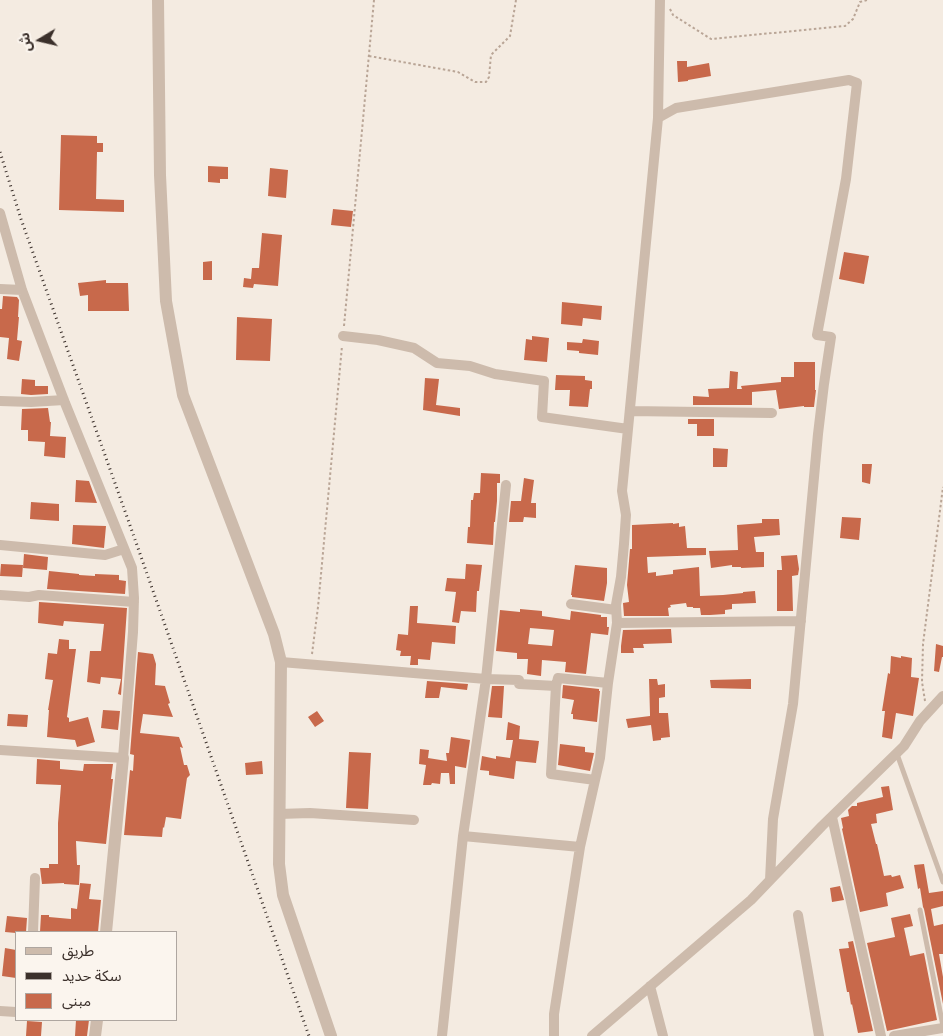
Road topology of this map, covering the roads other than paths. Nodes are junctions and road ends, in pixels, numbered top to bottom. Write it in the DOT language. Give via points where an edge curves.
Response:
graph roads {
  1 [pos="158,0"];
  2 [pos="660,0"];
  3 [pos="658,118"];
  4 [pos="0,213"];
  5 [pos="0,290"];
  6 [pos="22,290"];
  7 [pos="343,336"];
  8 [pos="64,400"];
  9 [pos="0,401"];
  10 [pos="630,411"];
  11 [pos="772,413"];
  12 [pos="628,429"];
  13 [pos="506,485"];
  14 [pos="0,545"];
  15 [pos="124,550"];
  16 [pos="0,594"];
  17 [pos="134,602"];
  18 [pos="571,604"];
  19 [pos="616,610"];
  20 [pos="801,621"];
  21 [pos="617,623"];
  22 [pos="280,662"];
  23 [pos="486,678"];
  24 [pos="608,683"];
  25 [pos="556,686"];
  26 [pos="943,696"];
  27 [pos="0,750"];
  28 [pos="897,754"];
  29 [pos="123,758"];
  30 [pos="595,780"];
  31 [pos="279,814"];
  32 [pos="832,817"];
  33 [pos="414,820"];
  34 [pos="463,836"];
  35 [pos="580,848"];
  36 [pos="35,878"];
  37 [pos="770,880"];
  38 [pos="943,882"];
  39 [pos="920,910"];
  40 [pos="798,915"];
  41 [pos="33,931"];
  42 [pos="106,931"];
  43 [pos="650,986"];
  44 [pos="0,1011"];
  45 [pos="15,1012"];
  46 [pos="97,1021"];
  47 [pos="943,1027"];
  48 [pos="95,1036"];
  49 [pos="331,1036"];
  50 [pos="442,1036"];
  51 [pos="554,1036"];
  52 [pos="592,1036"];
  53 [pos="663,1036"];
  54 [pos="819,1036"];
  55 [pos="881,1036"];
  56 [pos="900,1036"];
  1 -- 22 [label="street" via="160,175 166,301 183,395 274,634"];
  2 -- 3 [label="street"];
  3 -- 10 [label="street"];
  3 -- 20 [label="street" via="676,108 849,80 857,84 846,180 817,335 831,337 818,434"];
  4 -- 6 [label="street"];
  5 -- 6 [label="street"];
  6 -- 8 [label="street"];
  7 -- 12 [label="street" via="414,348 437,363 470,366 495,374 544,381 542,418"];
  8 -- 9 [label="street"];
  8 -- 15 [label="street"];
  10 -- 11 [label="street"];
  10 -- 12 [label="street"];
  12 -- 19 [label="street" via="622,491 626,515"];
  13 -- 23 [label="street"];
  14 -- 15 [label="street" via="105,555"];
  15 -- 17 [label="street" via="132,568"];
  16 -- 17 [label="street"];
  17 -- 29 [label="street"];
  18 -- 19 [label="street"];
  19 -- 21 [label="street"];
  20 -- 21 [label="street"];
  20 -- 37 [label="street" via="793,704 773,819"];
  21 -- 24 [label="street"];
  22 -- 23 [label="street"];
  22 -- 31 [label="street"];
  23 -- 25 [label="street"];
  23 -- 34 [label="street"];
  24 -- 25 [label="street" via="558,678"];
  24 -- 30 [label="street"];
  25 -- 30 [label="street" via="550,774"];
  26 -- 28 [label="street"];
  27 -- 29 [label="street"];
  28 -- 32 [label="street"];
  28 -- 38 [label="lane"];
  29 -- 42 [label="street"];
  30 -- 35 [label="street"];
  31 -- 33 [label="street"];
  31 -- 49 [label="street" via="283,896"];
  32 -- 37 [label="street"];
  32 -- 55 [label="street"];
  34 -- 35 [label="street"];
  34 -- 50 [label="street"];
  35 -- 51 [label="street" via="554,1014"];
  36 -- 41 [label="street"];
  37 -- 43 [label="street"];
  39 -- 47 [label="lane"];
  40 -- 54 [label="street"];
  43 -- 52 [label="street"];
  43 -- 53 [label="street"];
  44 -- 45 [label="street"];
  46 -- 48 [label="street"];
  47 -- 56 [label="street"];
}
